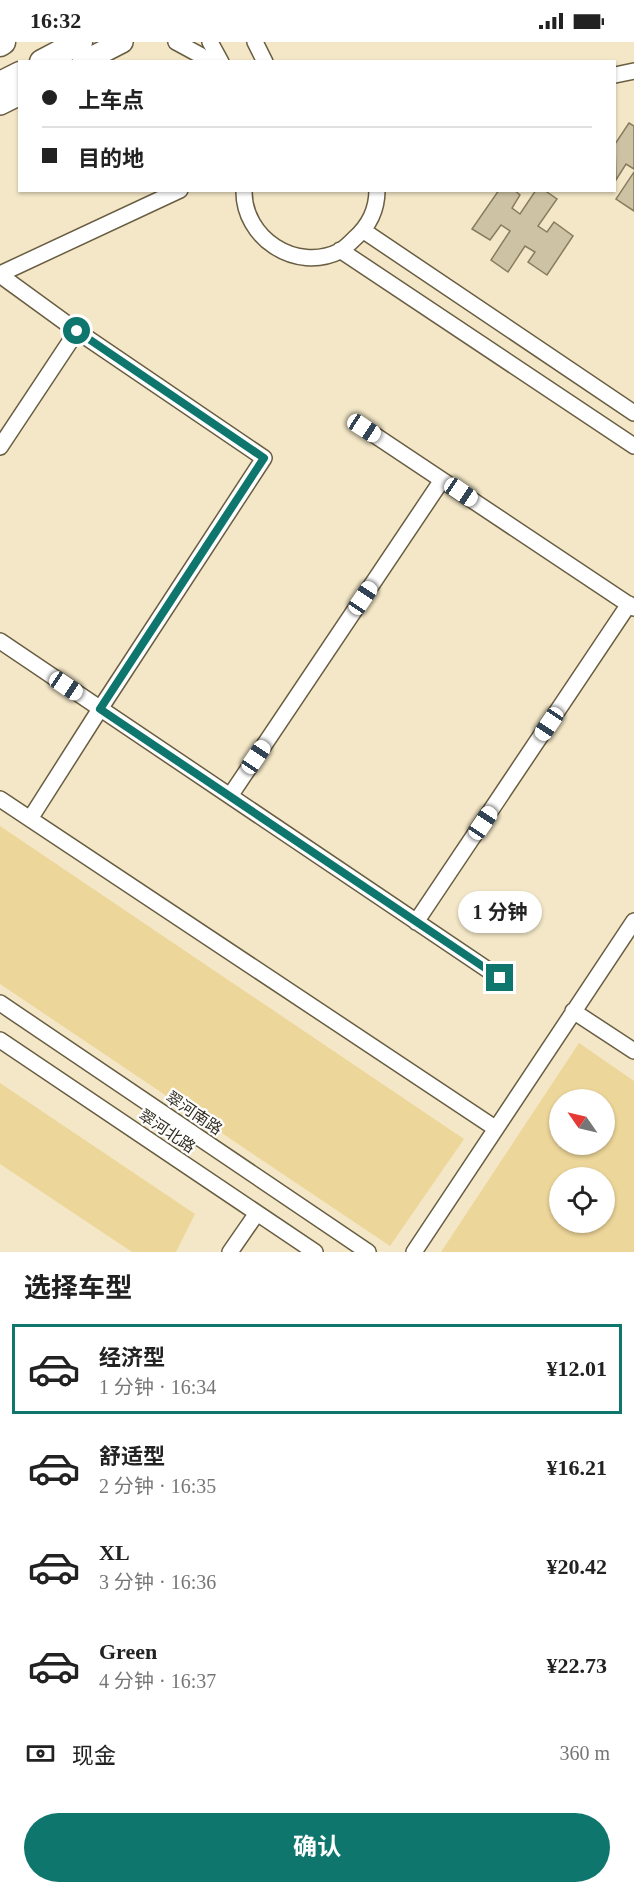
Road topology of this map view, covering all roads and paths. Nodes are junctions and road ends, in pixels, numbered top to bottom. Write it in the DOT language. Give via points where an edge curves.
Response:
graph roads {
  1 [pos="80,42"];
  2 [pos="122,42"];
  3 [pos="176,42"];
  4 [pos="210,42"];
  5 [pos="255,42"];
  6 [pos="266,42"];
  7 [pos="46,60"];
  8 [pos="87,60"];
  9 [pos="205,60"];
  10 [pos="220,60"];
  11 [pos="266,60"];
  12 [pos="267,60"];
  13 [pos="634,71"];
  14 [pos="18,75"];
  15 [pos="616,75"];
  16 [pos="0,84"];
  17 [pos="18,95"];
  18 [pos="0,104"];
  19 [pos="176,192"];
  20 [pos="244,192"];
  21 [pos="377,192"];
  22 [pos="364,231"];
  23 [pos="340,250"];
  24 [pos="0,274"];
  25 [pos="77,331"];
  26 [pos="634,412"];
  27 [pos="364,428"];
  28 [pos="634,446"];
  29 [pos="0,447"];
  30 [pos="442,480"];
  31 [pos="631,606"];
  32 [pos="0,641"];
  33 [pos="100,709"];
  34 [pos="230,796"];
  35 [pos="0,799"];
  36 [pos="30,819"];
  37 [pos="634,921"];
  38 [pos="416,922"];
  39 [pos="500,978"];
  40 [pos="0,1003"];
  41 [pos="573,1011"];
  42 [pos="0,1040"];
  43 [pos="634,1051"];
  44 [pos="495,1128"];
  45 [pos="257,1213"];
  46 [pos="230,1252"];
  47 [pos="315,1252"];
  48 [pos="369,1252"];
  49 [pos="414,1252"];
  1 -- 7 [label="main road"];
  2 -- 8 [label="main road"];
  3 -- 9 [label="street"];
  4 -- 10 [label="street"];
  5 -- 11 [label="street"];
  6 -- 12 [label="street"];
  13 -- 15 [label="street"];
  14 -- 16 [label="main road"];
  17 -- 18 [label="main road"];
  19 -- 24 [label="street"];
  20 -- 23 [label="street" via="250,220 262,237 279,250 299,257 320,257"];
  21 -- 22 [label="street" via="374,211"];
  22 -- 23 [label="street"];
  22 -- 26 [label="street"];
  23 -- 28 [label="street"];
  24 -- 25 [label="street"];
  25 -- 29 [label="street"];
  25 -- 33 [label="street" via="264,458"];
  27 -- 30 [label="street"];
  30 -- 31 [label="street"];
  30 -- 34 [label="street"];
  31 -- 38 [label="street"];
  32 -- 33 [label="street"];
  33 -- 34 [label="street"];
  33 -- 36 [label="street"];
  34 -- 38 [label="street"];
  35 -- 36 [label="street"];
  36 -- 44 [label="street"];
  37 -- 41 [label="street"];
  38 -- 39 [label="street"];
  40 -- 48 [label="street, 翠河南路"];
  41 -- 43 [label="street"];
  41 -- 44 [label="street"];
  42 -- 45 [label="street, 翠河北路"];
  44 -- 49 [label="street"];
  45 -- 46 [label="street"];
  45 -- 47 [label="street, 翠河北路"];
}
